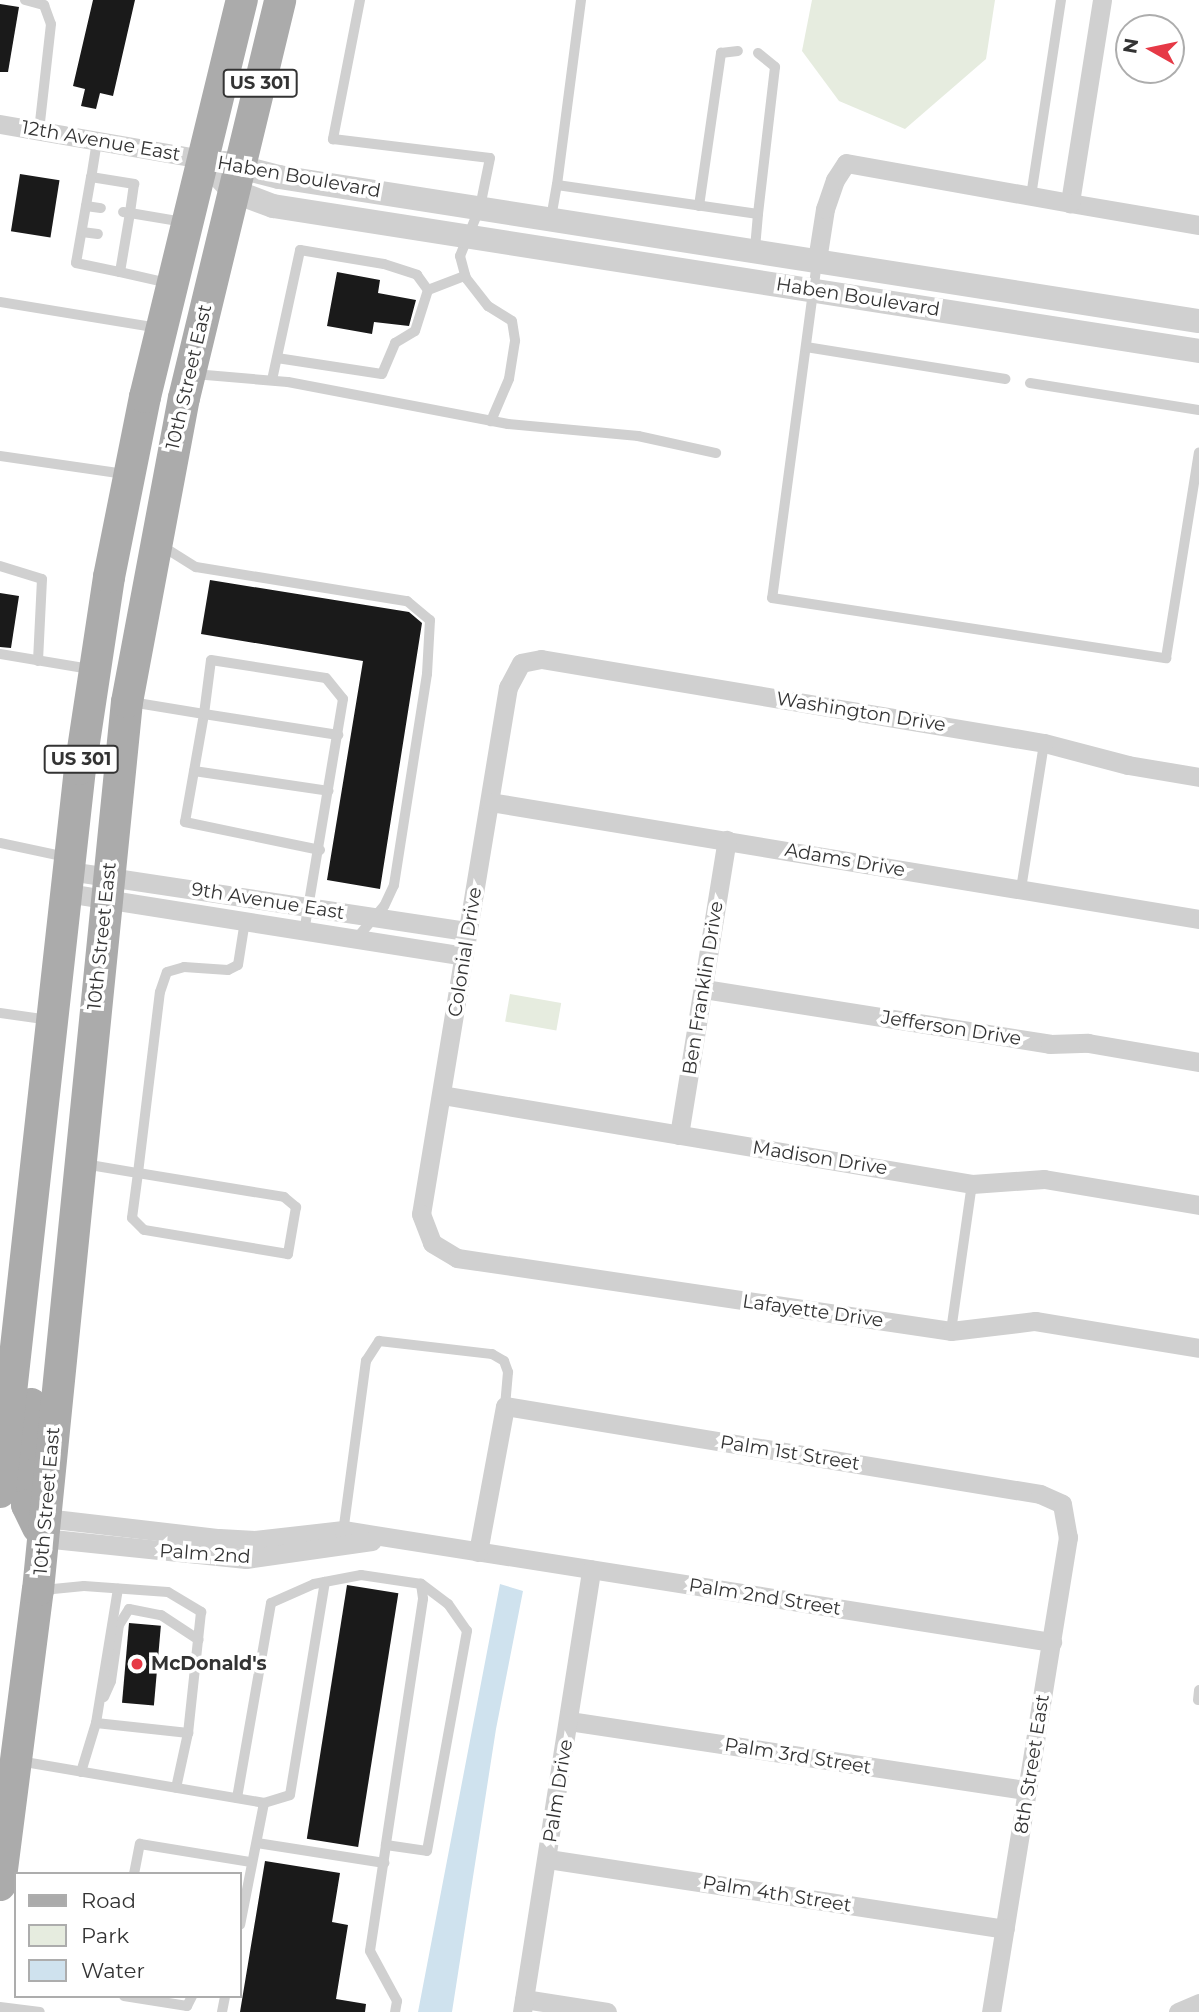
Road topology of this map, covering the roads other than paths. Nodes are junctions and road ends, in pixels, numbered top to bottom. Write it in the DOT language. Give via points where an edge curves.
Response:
graph roads {
  1 [pos="25,0"];
  2 [pos="242,0"];
  3 [pos="280,0"];
  4 [pos="360,0"];
  5 [pos="581,0"];
  6 [pos="1061,0"];
  7 [pos="1102,0"];
  8 [pos="738,51"];
  9 [pos="758,53"];
  10 [pos="0,124"];
  11 [pos="39,131"];
  12 [pos="97,141"];
  13 [pos="203,159"];
  14 [pos="91,177"];
  15 [pos="236,179"];
  16 [pos="557,186"];
  17 [pos="1031,196"];
  18 [pos="1070,203"];
  19 [pos="86,206"];
  20 [pos="699,206"];
  21 [pos="480,207"];
  22 [pos="101,208"];
  23 [pos="126,212"];
  24 [pos="758,214"];
  25 [pos="551,218"];
  26 [pos="187,222"];
  27 [pos="1199,226"];
  28 [pos="82,232"];
  29 [pos="98,234"];
  30 [pos="466,236"];
  31 [pos="755,251"];
  32 [pos="817,260"];
  33 [pos="120,272"];
  34 [pos="465,276"];
  35 [pos="172,284"];
  36 [pos="814,289"];
  37 [pos="428,290"];
  38 [pos="0,302"];
  39 [pos="1199,321"];
  40 [pos="162,328"];
  41 [pos="806,347"];
  42 [pos="1199,351"];
  43 [pos="277,358"];
  44 [pos="190,374"];
  45 [pos="1005,379"];
  46 [pos="272,380"];
  47 [pos="1030,383"];
  48 [pos="1199,410"];
  49 [pos="491,421"];
  50 [pos="716,453"];
  51 [pos="1199,453"];
  52 [pos="0,456"];
  53 [pos="129,474"];
  54 [pos="153,544"];
  55 [pos="0,566"];
  56 [pos="0,654"];
  57 [pos="38,661"];
  58 [pos="521,663"];
  59 [pos="94,670"];
  60 [pos="127,702"];
  61 [pos="204,714"];
  62 [pos="338,735"];
  63 [pos="1044,743"];
  64 [pos="194,771"];
  65 [pos="1199,777"];
  66 [pos="330,791"];
  67 [pos="490,802"];
  68 [pos="727,840"];
  69 [pos="0,843"];
  70 [pos="320,850"];
  71 [pos="69,874"];
  72 [pos="107,888"];
  73 [pos="1021,889"];
  74 [pos="308,907"];
  75 [pos="372,917"];
  76 [pos="1199,919"];
  77 [pos="245,921"];
  78 [pos="304,930"];
  79 [pos="468,931"];
  80 [pos="356,939"];
  81 [pos="464,956"];
  82 [pos="704,989"];
  83 [pos="0,1013"];
  84 [pos="52,1020"];
  85 [pos="1199,1062"];
  86 [pos="442,1095"];
  87 [pos="679,1135"];
  88 [pos="38,1147"];
  89 [pos="79,1164"];
  90 [pos="138,1173"];
  91 [pos="972,1184"];
  92 [pos="1199,1205"];
  93 [pos="432,1242"];
  94 [pos="951,1331"];
  95 [pos="1199,1348"];
  96 [pos="505,1406"];
  97 [pos="0,1493"];
  98 [pos="1066,1515"];
  99 [pos="44,1528"];
  100 [pos="343,1537"];
  101 [pos="478,1552"];
  102 [pos="591,1569"];
  103 [pos="325,1582"];
  104 [pos="421,1584"];
  105 [pos="118,1589"];
  106 [pos="38,1590"];
  107 [pos="199,1640"];
  108 [pos="1052,1643"];
  109 [pos="27,1688"];
  110 [pos="98,1710"];
  111 [pos="569,1721"];
  112 [pos="96,1723"];
  113 [pos="188,1733"];
  114 [pos="18,1761"];
  115 [pos="80,1772"];
  116 [pos="176,1788"];
  117 [pos="1026,1790"];
  118 [pos="237,1798"];
  119 [pos="264,1803"];
  120 [pos="257,1843"];
  121 [pos="386,1845"];
  122 [pos="548,1858"];
  123 [pos="250,1862"];
  124 [pos="384,1863"];
  125 [pos="134,1872"];
  126 [pos="0,1885"];
  127 [pos="242,1907"];
  128 [pos="1005,1929"];
  129 [pos="137,1998"];
  130 [pos="191,1998"];
  131 [pos="1199,2003"];
  132 [pos="523,2006"];
  133 [pos="0,2007"];
  134 [pos="40,2012"];
  135 [pos="395,2012"];
  136 [pos="607,2012"];
  137 [pos="991,2012"];
  138 [pos="1178,2012"];
  1 -- 11 [label="lane" via="44,5 51,24"];
  2 -- 13 [label="main road, 10th Street East / US 301"];
  3 -- 15 [label="main road, 10th Street East / US 301"];
  4 -- 21 [label="lane" via="333,139 490,158"];
  5 -- 16 [label="lane"];
  6 -- 17 [label="lane"];
  7 -- 18 [label="street"];
  8 -- 20 [label="lane" via="721,53"];
  9 -- 24 [label="lane" via="775,67"];
  10 -- 11 [label="street, 12th Avenue East"];
  11 -- 12 [label="street, 12th Avenue East"];
  12 -- 13 [label="street, 12th Avenue East"];
  12 -- 14 [label="lane"];
  13 -- 15 [label="street, Haben Boulevard"];
  13 -- 26 [label="main road, 10th Street East / US 301"];
  14 -- 19 [label="lane"];
  14 -- 23 [label="lane" via="134,184"];
  15 -- 21 [label="street, Haben Boulevard"];
  15 -- 30 [label="street, Haben Boulevard" via="273,206"];
  15 -- 44 [label="main road, 10th Street East / US 301"];
  16 -- 20 [label="lane"];
  16 -- 25 [label="lane"];
  17 -- 18 [label="street"];
  17 -- 32 [label="street" via="846,163 825,209"];
  18 -- 27 [label="street"];
  19 -- 22 [label="lane"];
  19 -- 28 [label="lane"];
  20 -- 24 [label="lane"];
  21 -- 25 [label="street, Haben Boulevard"];
  21 -- 30 [label="lane"];
  23 -- 26 [label="lane"];
  23 -- 33 [label="lane"];
  24 -- 31 [label="lane"];
  25 -- 31 [label="street, Haben Boulevard"];
  26 -- 35 [label="main road, 10th Street East / US 301"];
  28 -- 29 [label="lane"];
  28 -- 33 [label="lane" via="76,263"];
  30 -- 34 [label="lane" via="460,256"];
  30 -- 36 [label="street, Haben Boulevard"];
  31 -- 32 [label="street, Haben Boulevard"];
  32 -- 36 [label="lane"];
  32 -- 39 [label="street, Haben Boulevard"];
  33 -- 35 [label="lane"];
  34 -- 37 [label="lane"];
  34 -- 49 [label="lane" via="488,306 512,321 515,341 509,379"];
  35 -- 40 [label="main road, 10th Street East / US 301"];
  36 -- 41 [label="lane"];
  36 -- 42 [label="street, Haben Boulevard"];
  37 -- 43 [label="lane" via="415,331 395,343 382,374"];
  37 -- 43 [label="lane" via="417,275 384,264 300,250"];
  38 -- 40 [label="lane"];
  40 -- 53 [label="main road, 10th Street East / US 301"];
  41 -- 45 [label="lane"];
  41 -- 51 [label="lane" via="772,598 1166,658"];
  43 -- 46 [label="lane"];
  44 -- 46 [label="lane"];
  44 -- 54 [label="main road, 10th Street East / US 301"];
  46 -- 49 [label="lane"];
  47 -- 48 [label="lane"];
  49 -- 50 [label="lane" via="638,436"];
  52 -- 53 [label="lane"];
  53 -- 59 [label="main road, 10th Street East / US 301"];
  53 -- 60 [label="main road" via="138,503 116,662"];
  54 -- 60 [label="main road, 10th Street East / US 301"];
  54 -- 75 [label="lane" via="196,567 407,601 430,620 427,674 394,885 384,906"];
  55 -- 57 [label="lane" via="42,579"];
  56 -- 57 [label="lane"];
  57 -- 59 [label="lane"];
  58 -- 63 [label="street, Washington Drive" via="541,659"];
  58 -- 67 [label="street, Colonial Drive" via="508,687"];
  59 -- 71 [label="main road, 10th Street East / US 301"];
  60 -- 61 [label="lane"];
  60 -- 72 [label="main road, 10th Street East / US 301"];
  61 -- 62 [label="lane"];
  61 -- 62 [label="lane" via="211,660 326,678 343,699"];
  61 -- 64 [label="lane"];
  62 -- 66 [label="lane"];
  63 -- 65 [label="street, Washington Drive"];
  63 -- 73 [label="lane"];
  64 -- 66 [label="lane"];
  64 -- 70 [label="lane" via="185,822"];
  66 -- 70 [label="lane"];
  67 -- 68 [label="street, Adams Drive"];
  67 -- 79 [label="street, Colonial Drive"];
  68 -- 73 [label="street, Adams Drive"];
  68 -- 82 [label="street, Ben Franklin Drive"];
  69 -- 71 [label="lane"];
  70 -- 74 [label="lane"];
  71 -- 72 [label="street, 9th Avenue East"];
  71 -- 84 [label="main road, 10th Street East / US 301"];
  72 -- 74 [label="street, 9th Avenue East"];
  72 -- 77 [label="street, 9th Avenue East"];
  72 -- 89 [label="main road, 10th Street East / US 301"];
  73 -- 76 [label="street, Adams Drive"];
  74 -- 75 [label="street, 9th Avenue East"];
  74 -- 78 [label="lane"];
  75 -- 79 [label="street, 9th Avenue East"];
  75 -- 80 [label="lane"];
  77 -- 78 [label="street, 9th Avenue East"];
  77 -- 90 [label="lane" via="238,965 228,970 184,967 167,972 160,992"];
  78 -- 80 [label="street, 9th Avenue East"];
  79 -- 81 [label="street, Colonial Drive"];
  80 -- 81 [label="street, 9th Avenue East"];
  81 -- 86 [label="street, Colonial Drive"];
  82 -- 85 [label="street, Jefferson Drive" via="1050,1044 1088,1044"];
  82 -- 87 [label="street, Ben Franklin Drive"];
  83 -- 84 [label="lane"];
  84 -- 88 [label="main road, 10th Street East / US 301"];
  86 -- 87 [label="street, Madison Drive"];
  86 -- 93 [label="street, Colonial Drive" via="421,1214"];
  87 -- 91 [label="street, Madison Drive"];
  88 -- 97 [label="main road, 10th Street East / US 301"];
  88 -- 99 [label="main road" via="42,1261 25,1475 27,1505"];
  89 -- 90 [label="lane"];
  89 -- 99 [label="main road, 10th Street East / US 301"];
  90 -- 90 [label="lane" via="132,1218 144,1230 288,1254 296,1207 284,1197"];
  91 -- 92 [label="street, Madison Drive" via="1044,1179"];
  91 -- 94 [label="lane"];
  93 -- 94 [label="street, Lafayette Drive" via="457,1258"];
  94 -- 95 [label="street, Lafayette Drive" via="1035,1321"];
  96 -- 98 [label="street, Palm 1st Street" via="1040,1494 1062,1504"];
  96 -- 100 [label="lane" via="508,1372 504,1361 492,1354 379,1341 366,1361"];
  96 -- 101 [label="street"];
  97 -- 109 [label="main road" via="20,1541"];
  98 -- 108 [label="street, 8th Street East" via="1068,1537"];
  99 -- 100 [label="street, Palm 2nd" via="246,1559"];
  99 -- 106 [label="main road, 10th Street East / US 301"];
  100 -- 101 [label="street, Palm 2nd" via="408,1539"];
  101 -- 102 [label="street, Palm 2nd Street"];
  102 -- 108 [label="street, Palm 2nd Street"];
  102 -- 111 [label="street, Palm Drive"];
  103 -- 104 [label="lane" via="361,1575"];
  103 -- 118 [label="lane" via="271,1603"];
  103 -- 119 [label="lane" via="290,1795"];
  104 -- 121 [label="lane" via="423,1599"];
  104 -- 121 [label="lane" via="447,1604 467,1631 427,1851"];
  105 -- 106 [label="lane"];
  105 -- 107 [label="lane" via="168,1592 188,1600 201,1612"];
  105 -- 110 [label="lane"];
  106 -- 109 [label="main road, 10th Street East / US 301"];
  107 -- 110 [label="lane" via="161,1615 129,1609 119,1625 111,1681"];
  107 -- 113 [label="lane"];
  108 -- 117 [label="street, 8th Street East"];
  109 -- 114 [label="main road, 10th Street East / US 301"];
  110 -- 112 [label="lane"];
  111 -- 117 [label="street, Palm 3rd Street"];
  111 -- 122 [label="street, Palm Drive"];
  112 -- 113 [label="lane"];
  112 -- 115 [label="lane"];
  113 -- 116 [label="lane"];
  114 -- 115 [label="lane"];
  114 -- 126 [label="main road, 10th Street East / US 301"];
  115 -- 116 [label="lane"];
  116 -- 118 [label="lane"];
  117 -- 128 [label="street, 8th Street East"];
  118 -- 119 [label="lane"];
  119 -- 120 [label="lane"];
  120 -- 123 [label="lane"];
  120 -- 124 [label="lane"];
  121 -- 124 [label="lane"];
  122 -- 128 [label="street, Palm 4th Street"];
  122 -- 132 [label="street, Palm Drive"];
  123 -- 125 [label="lane" via="140,1844"];
  123 -- 127 [label="lane"];
  124 -- 135 [label="lane" via="370,1951 397,2001"];
  128 -- 137 [label="street, 8th Street East"];
  129 -- 130 [label="lane" via="187,2006"];
  131 -- 138 [label="street"];
  132 -- 136 [label="street"];
  133 -- 134 [label="lane"];
}
